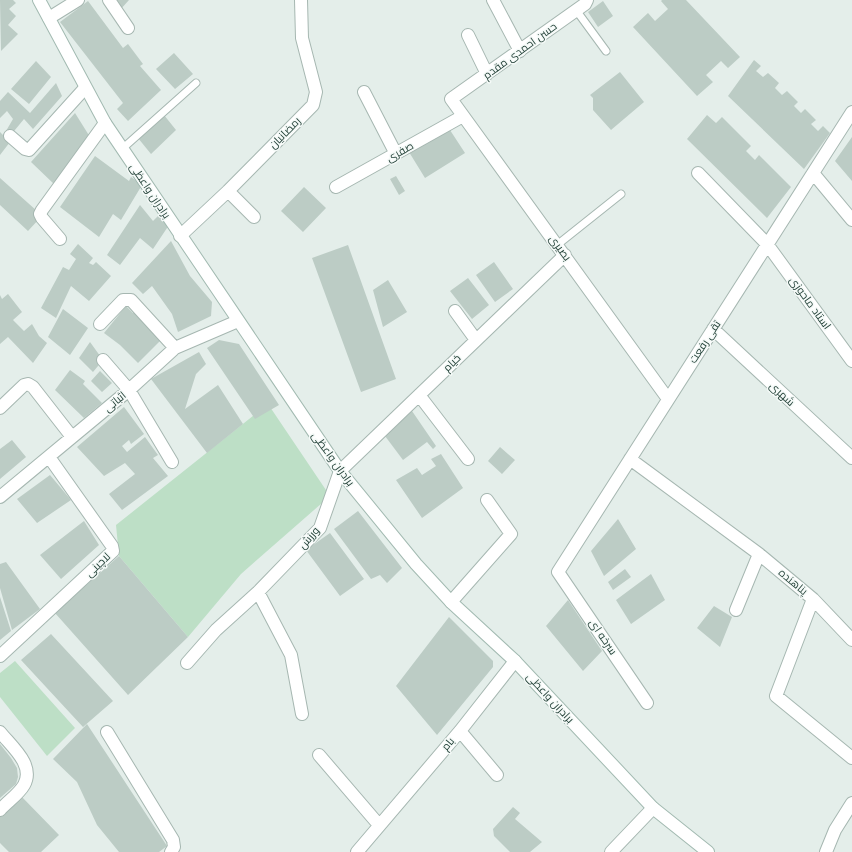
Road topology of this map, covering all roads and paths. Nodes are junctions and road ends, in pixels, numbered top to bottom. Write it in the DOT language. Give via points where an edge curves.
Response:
graph roads {
  1 [pos="39,0"];
  2 [pos="78,0"];
  3 [pos="109,0"];
  4 [pos="301,0"];
  5 [pos="493,0"];
  6 [pos="587,0"];
  7 [pos="576,10"];
  8 [pos="49,18"];
  9 [pos="128,28"];
  10 [pos="468,35"];
  11 [pos="520,51"];
  12 [pos="606,51"];
  13 [pos="487,74"];
  14 [pos="196,83"];
  15 [pos="85,88"];
  16 [pos="364,92"];
  17 [pos="451,99"];
  18 [pos="852,112"];
  19 [pos="463,116"];
  20 [pos="105,123"];
  21 [pos="10,136"];
  22 [pos="122,149"];
  23 [pos="396,154"];
  24 [pos="698,173"];
  25 [pos="813,173"];
  26 [pos="336,187"];
  27 [pos="228,191"];
  28 [pos="621,194"];
  29 [pos="254,217"];
  30 [pos="852,220"];
  31 [pos="180,236"];
  32 [pos="60,239"];
  33 [pos="557,244"];
  34 [pos="767,244"];
  35 [pos="565,255"];
  36 [pos="455,310"];
  37 [pos="238,321"];
  38 [pos="100,324"];
  39 [pos="713,329"];
  40 [pos="476,340"];
  41 [pos="175,348"];
  42 [pos="103,360"];
  43 [pos="852,361"];
  44 [pos="129,390"];
  45 [pos="419,395"];
  46 [pos="668,399"];
  47 [pos="0,408"];
  48 [pos="72,438"];
  49 [pos="49,457"];
  50 [pos="852,458"];
  51 [pos="468,459"];
  52 [pos="630,459"];
  53 [pos="172,462"];
  54 [pos="340,471"];
  55 [pos="0,497"];
  56 [pos="487,500"];
  57 [pos="759,554"];
  58 [pos="558,572"];
  59 [pos="258,592"];
  60 [pos="813,599"];
  61 [pos="451,602"];
  62 [pos="736,610"];
  63 [pos="852,640"];
  64 [pos="0,656"];
  65 [pos="515,661"];
  66 [pos="187,663"];
  67 [pos="648,703"];
  68 [pos="302,714"];
  69 [pos="460,731"];
  70 [pos="0,732"];
  71 [pos="107,732"];
  72 [pos="319,755"];
  73 [pos="852,758"];
  74 [pos="498,775"];
  75 [pos="852,802"];
  76 [pos="653,808"];
  77 [pos="0,810"];
  78 [pos="379,826"];
  79 [pos="171,852"];
  80 [pos="357,852"];
  81 [pos="611,852"];
  82 [pos="708,852"];
  83 [pos="826,852"];
  1 -- 8 [label="street, برادران واعظی"];
  2 -- 8 [label="street"];
  3 -- 9 [label="street"];
  4 -- 27 [label="street, رمضانیان" via="302,38 316,92 313,105"];
  5 -- 11 [label="street"];
  6 -- 7 [label="street, حسن احمدی مقدم"];
  7 -- 11 [label="street, حسن احمدی مقدم"];
  7 -- 12 [label="lane"];
  8 -- 15 [label="street, برادران واعظی"];
  10 -- 13 [label="street"];
  11 -- 13 [label="street, حسن احمدی مقدم"];
  13 -- 17 [label="street, حسن احمدی مقدم"];
  14 -- 22 [label="lane"];
  15 -- 20 [label="street, برادران واعظی"];
  15 -- 21 [label="street" via="29,150 25,150"];
  16 -- 23 [label="street"];
  17 -- 19 [label="street, بصیری"];
  18 -- 25 [label="street, تقی رفعت"];
  19 -- 23 [label="street, صفری"];
  19 -- 33 [label="street, بصیری"];
  20 -- 22 [label="street, برادران واعظی"];
  20 -- 32 [label="street" via="40,214"];
  22 -- 31 [label="street, برادران واعظی"];
  23 -- 26 [label="street, صفری"];
  24 -- 34 [label="street, استاد ماحوزی"];
  25 -- 30 [label="street"];
  25 -- 34 [label="street, تقی رفعت"];
  27 -- 29 [label="street"];
  27 -- 31 [label="street, رمضانیان"];
  28 -- 33 [label="lane"];
  31 -- 37 [label="street, برادران واعظی"];
  33 -- 35 [label="street, بصیری"];
  34 -- 39 [label="street, تقی رفعت"];
  34 -- 43 [label="street, استاد ماحوزی"];
  35 -- 40 [label="street, خیام"];
  35 -- 46 [label="street, بصیری"];
  36 -- 40 [label="street"];
  37 -- 41 [label="street, اثباتی"];
  37 -- 54 [label="street, برادران واعظی"];
  38 -- 41 [label="street" via="123,300 131,300"];
  39 -- 46 [label="street, تقی رفعت"];
  39 -- 50 [label="street, شهری"];
  40 -- 45 [label="street, خیام"];
  41 -- 44 [label="street, اثباتی"];
  42 -- 44 [label="street"];
  44 -- 48 [label="street, اثباتی"];
  44 -- 53 [label="street"];
  45 -- 51 [label="street"];
  45 -- 54 [label="street, خیام"];
  46 -- 52 [label="street, تقی رفعت"];
  47 -- 48 [label="street" via="28,384"];
  48 -- 49 [label="street, اثباتی"];
  49 -- 55 [label="street, اثباتی"];
  49 -- 64 [label="street, لاچینی" via="113,551"];
  52 -- 57 [label="street, پناهنده"];
  52 -- 58 [label="street, تقی رفعت"];
  54 -- 59 [label="street, ورزش" via="320,528"];
  54 -- 61 [label="street, برادران واعظی" via="416,564"];
  56 -- 61 [label="street" via="511,534"];
  57 -- 60 [label="street, پناهنده"];
  57 -- 62 [label="street"];
  58 -- 67 [label="street, سرخه ای"];
  59 -- 66 [label="street, ورزش" via="216,630"];
  59 -- 68 [label="street" via="291,655"];
  60 -- 63 [label="street"];
  60 -- 73 [label="street, پناهنده" via="776,696"];
  61 -- 65 [label="street, برادران واعظی"];
  65 -- 69 [label="street, بام"];
  65 -- 76 [label="street, برادران واعظی"];
  69 -- 74 [label="street"];
  69 -- 78 [label="street, بام"];
  70 -- 77 [label="street" via="26,765 28,773 24,786"];
  71 -- 79 [label="street" via="173,840 174,847"];
  72 -- 78 [label="street"];
  75 -- 83 [label="street" via="835,830"];
  76 -- 81 [label="street"];
  76 -- 82 [label="street, برادران واعظی"];
  78 -- 80 [label="street, بام"];
}
